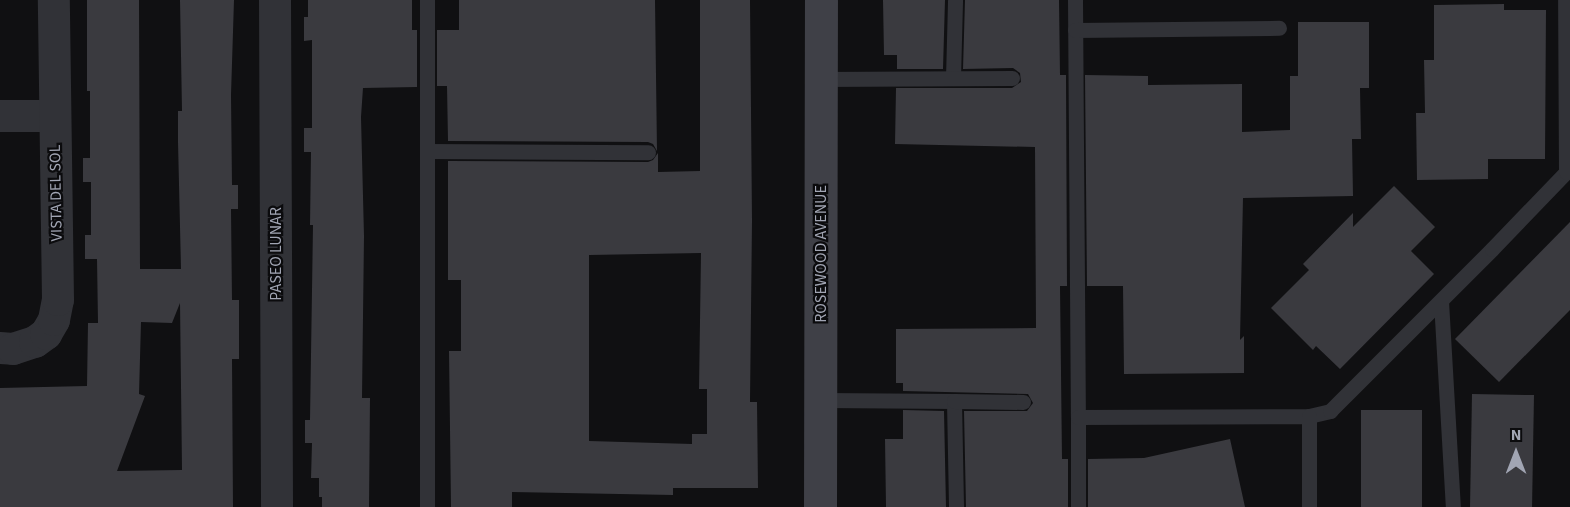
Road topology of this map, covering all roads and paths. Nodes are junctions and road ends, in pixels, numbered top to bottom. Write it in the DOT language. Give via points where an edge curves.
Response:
graph roads {
  1 [pos="54,0"];
  2 [pos="275,0"];
  3 [pos="427,0"];
  4 [pos="821,0"];
  5 [pos="955,0"];
  6 [pos="1075,0"];
  7 [pos="1565,0"];
  8 [pos="1279,28"];
  9 [pos="1075,30"];
  10 [pos="953,78"];
  11 [pos="1012,78"];
  12 [pos="820,79"];
  13 [pos="0,116"];
  14 [pos="54,116"];
  15 [pos="428,152"];
  16 [pos="648,152"];
  17 [pos="1441,301"];
  18 [pos="0,348"];
  19 [pos="822,400"];
  20 [pos="954,401"];
  21 [pos="1023,402"];
  22 [pos="1309,416"];
  23 [pos="1078,417"];
  24 [pos="277,507"];
  25 [pos="427,507"];
  26 [pos="819,507"];
  27 [pos="956,507"];
  28 [pos="1078,507"];
  29 [pos="1309,507"];
  30 [pos="1453,507"];
  1 -- 14 [label="street, VISTA DEL SOL"];
  2 -- 24 [label="street, PASEO LUNAR"];
  3 -- 15 [label="lane"];
  4 -- 12 [label="main road, ROSEWOOD AVENUE"];
  5 -- 10 [label="lane"];
  6 -- 9 [label="lane"];
  7 -- 17 [label="lane" via="1566,172"];
  8 -- 9 [label="lane"];
  9 -- 23 [label="lane"];
  10 -- 11 [label="lane"];
  10 -- 12 [label="lane"];
  12 -- 19 [label="main road, ROSEWOOD AVENUE"];
  13 -- 14 [label="street"];
  14 -- 18 [label="street, VISTA DEL SOL" via="58,300 54,320 46,334 35,342 13,349"];
  15 -- 16 [label="lane"];
  15 -- 25 [label="lane"];
  17 -- 22 [label="lane" via="1330,411"];
  17 -- 30 [label="lane"];
  19 -- 20 [label="lane"];
  19 -- 26 [label="main road, ROSEWOOD AVENUE"];
  20 -- 21 [label="lane"];
  20 -- 27 [label="lane"];
  22 -- 23 [label="lane"];
  22 -- 29 [label="lane"];
  23 -- 28 [label="lane"];
}
